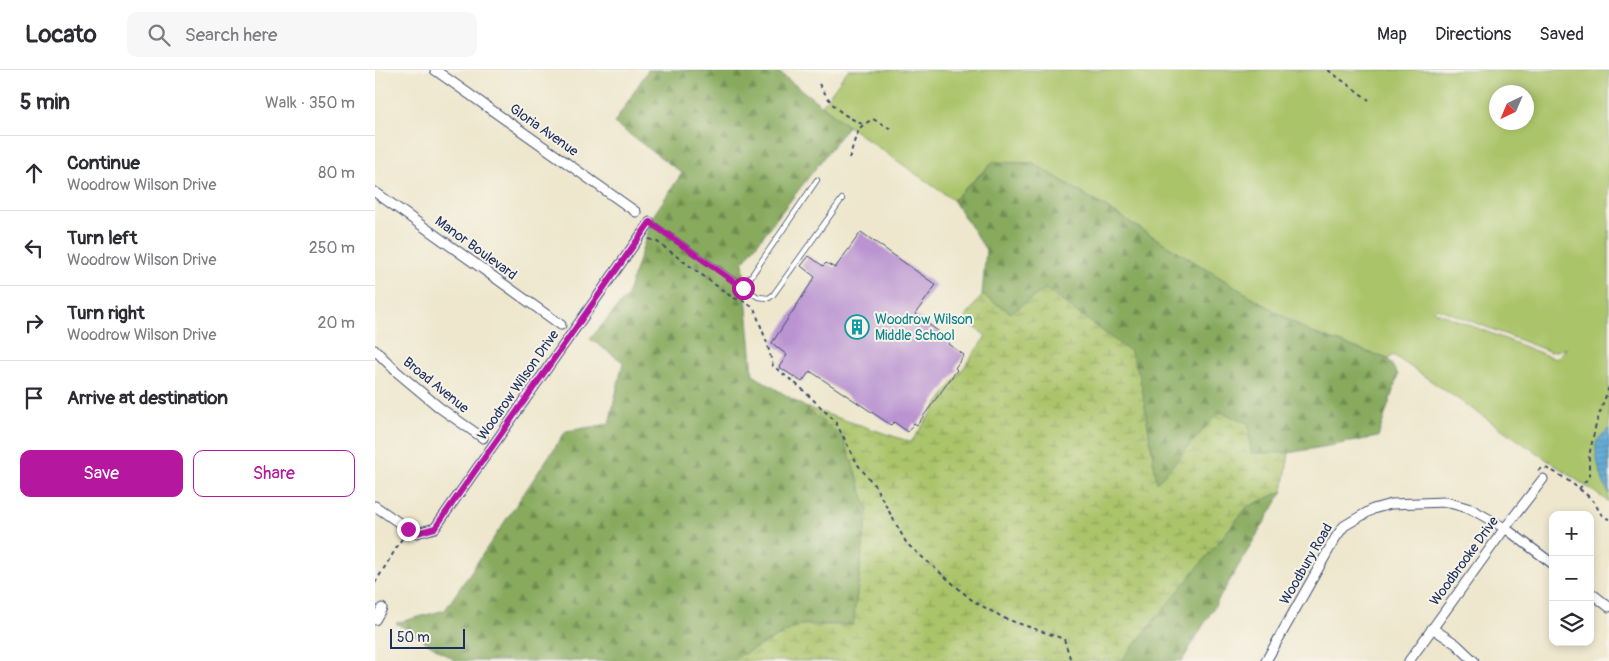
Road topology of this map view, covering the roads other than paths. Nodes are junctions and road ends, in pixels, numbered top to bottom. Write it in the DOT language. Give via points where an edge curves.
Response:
graph roads {
  1 [pos="435,70"];
  2 [pos="817,180"];
  3 [pos="375,192"];
  4 [pos="842,199"];
  5 [pos="636,212"];
  6 [pos="650,222"];
  7 [pos="743,288"];
  8 [pos="561,325"];
  9 [pos="375,350"];
  10 [pos="483,438"];
  11 [pos="1543,479"];
  12 [pos="375,506"];
  13 [pos="1505,528"];
  14 [pos="1549,561"];
  15 [pos="1594,595"];
  16 [pos="1609,606"];
  17 [pos="381,608"];
  18 [pos="375,620"];
  19 [pos="1432,628"];
  20 [pos="1266,661"];
  21 [pos="1409,661"];
  22 [pos="1474,661"];
  1 -- 5 [label="street, Gloria Avenue"];
  2 -- 7 [label="lane"];
  3 -- 8 [label="street, Manor Boulevard"];
  4 -- 7 [label="lane, Woodrow Wilson Drive" via="773,296 757,297"];
  6 -- 7 [label="lane, Woodrow Wilson Drive"];
  6 -- 12 [label="street, Woodrow Wilson Drive" via="435,528 417,533"];
  9 -- 10 [label="street, Broad Avenue" via="440,408"];
  11 -- 13 [label="street, Woodbrooke Drive"];
  13 -- 14 [label="street, Woodbury Road"];
  13 -- 19 [label="street, Woodbrooke Drive"];
  13 -- 20 [label="street, Woodbury Road" via="1471,509 1446,502 1391,504 1361,515 1344,526 1336,537"];
  15 -- 16 [label="street"];
  17 -- 18 [label="street"];
  19 -- 21 [label="street, Woodbrooke Drive"];
  19 -- 22 [label="street"];
}
